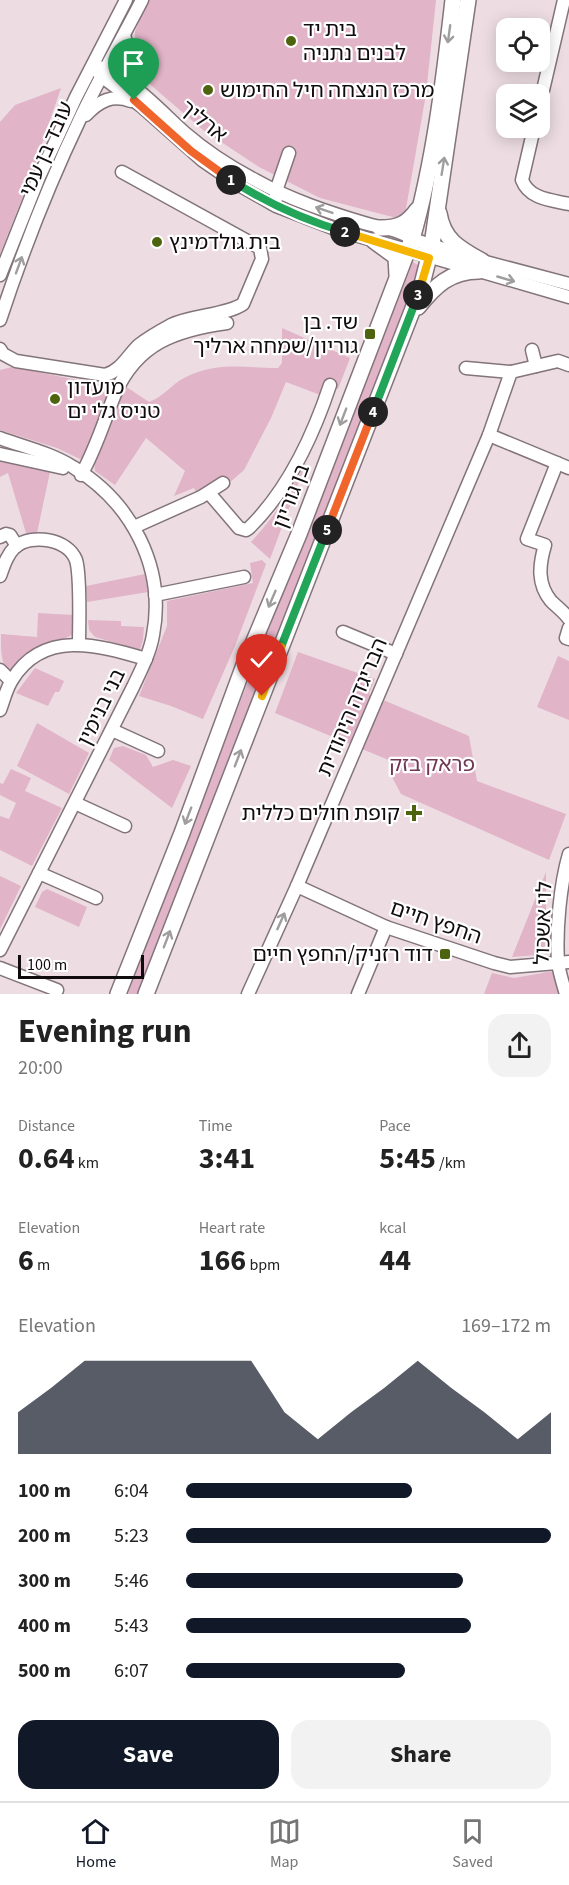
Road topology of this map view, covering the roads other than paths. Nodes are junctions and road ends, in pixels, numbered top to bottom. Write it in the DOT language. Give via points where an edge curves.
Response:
graph roads {
  1 [pos="126,0"];
  2 [pos="142,0"];
  3 [pos="453,0"];
  4 [pos="468,0"];
  5 [pos="564,0"];
  6 [pos="125,33"];
  7 [pos="100,70"];
  8 [pos="544,84"];
  9 [pos="144,102"];
  10 [pos="78,122"];
  11 [pos="532,138"];
  12 [pos="289,153"];
  13 [pos="122,172"];
  14 [pos="276,191"];
  15 [pos="421,202"];
  16 [pos="438,202"];
  17 [pos="569,204"];
  18 [pos="276,206"];
  19 [pos="377,235"];
  20 [pos="410,245"];
  21 [pos="430,251"];
  22 [pos="481,266"];
  23 [pos="0,275"];
  24 [pos="397,278"];
  25 [pos="569,284"];
  26 [pos="569,297"];
  27 [pos="409,319"];
  28 [pos="0,320"];
  29 [pos="227,323"];
  30 [pos="0,349"];
  31 [pos="532,350"];
  32 [pos="16,361"];
  33 [pos="0,364"];
  34 [pos="569,365"];
  35 [pos="536,366"];
  36 [pos="466,368"];
  37 [pos="510,372"];
  38 [pos="330,385"];
  39 [pos="489,435"];
  40 [pos="0,438"];
  41 [pos="0,454"];
  42 [pos="563,466"];
  43 [pos="85,476"];
  44 [pos="224,483"];
  45 [pos="209,493"];
  46 [pos="134,526"];
  47 [pos="0,537"];
  48 [pos="17,546"];
  49 [pos="4,552"];
  50 [pos="0,576"];
  51 [pos="244,577"];
  52 [pos="155,596"];
  53 [pos="569,619"];
  54 [pos="569,628"];
  55 [pos="343,632"];
  56 [pos="569,639"];
  57 [pos="79,644"];
  58 [pos="396,654"];
  59 [pos="146,659"];
  60 [pos="0,670"];
  61 [pos="11,681"];
  62 [pos="0,710"];
  63 [pos="112,730"];
  64 [pos="158,751"];
  65 [pos="75,803"];
  66 [pos="125,826"];
  67 [pos="569,854"];
  68 [pos="39,873"];
  69 [pos="297,886"];
  70 [pos="96,898"];
  71 [pos="386,927"];
  72 [pos="0,950"];
  73 [pos="563,962"];
  74 [pos="0,968"];
  75 [pos="57,990"];
  76 [pos="118,994"];
  77 [pos="146,994"];
  78 [pos="248,994"];
  79 [pos="358,994"];
  80 [pos="566,994"];
  1 -- 7 [label="street, עובד בן עמי"];
  2 -- 6 [label="street, עובד בן עמי"];
  3 -- 15 [label="main road, בן גוריון, one-way"];
  16 -- 4 [label="main road, one-way"];
  5 -- 8 [label="street"];
  6 -- 7 [label="street, עובד בן עמי"];
  6 -- 9 [label="street" via="127,69"];
  7 -- 9 [label="street, ארליך"];
  7 -- 10 [label="street, עובד בן עמי"];
  7 -- 23 [label="street, עובד בן עמי" via="76,96"];
  9 -- 10 [label="street" via="106,99"];
  9 -- 14 [label="street, ארליך" via="238,171"];
  9 -- 18 [label="street, ארליך" via="202,160"];
  28 -- 10 [label="street, עובד בן עמי, one-way"];
  11 -- 17 [label="street" via="522,180 525,188 535,196"];
  12 -- 14 [label="street"];
  13 -- 32 [label="street" via="260,248 262,259 243,304 173,324 142,343 117,370 105,375"];
  14 -- 18 [label="street"];
  19 -- 14 [label="street, ארליך, one-way"];
  15 -- 19 [label="main road" via="404,225"];
  15 -- 20 [label="main road, בן גוריון"];
  16 -- 21 [label="main road"];
  16 -- 22 [label="main road" via="448,238"];
  18 -- 19 [label="street, ארליך" via="315,223"];
  19 -- 20 [label="street, ארליך"];
  19 -- 24 [label="main road" via="396,257"];
  20 -- 21 [label="street, ארליך"];
  20 -- 24 [label="main road, בן גוריון"];
  21 -- 22 [label="street, ארליך"];
  21 -- 27 [label="main road"];
  22 -- 25 [label="street, ארליך"];
  22 -- 26 [label="street, ארליך, one-way"];
  22 -- 27 [label="main road" via="438,284"];
  24 -- 76 [label="main road, בן גוריון, one-way"];
  77 -- 27 [label="main road, one-way"];
  29 -- 43 [label="street" via="171,336 139,358 116,393"];
  30 -- 32 [label="street"];
  31 -- 35 [label="street"];
  32 -- 33 [label="street"];
  34 -- 35 [label="street" via="558,361"];
  35 -- 37 [label="street"];
  36 -- 37 [label="street"];
  37 -- 39 [label="street, הבריגדה היהודית"];
  38 -- 45 [label="street" via="315,427 292,471 249,528 239,528"];
  39 -- 42 [label="street"];
  39 -- 58 [label="street, הבריגדה היהודית"];
  40 -- 43 [label="street, בני בנימין" via="50,456"];
  41 -- 43 [label="street, בני בנימין"];
  42 -- 53 [label="street" via="527,539 545,545 542,582 551,601"];
  43 -- 46 [label="street, בני בנימין" via="113,500"];
  44 -- 45 [label="street"];
  45 -- 46 [label="street"];
  46 -- 52 [label="street, בני בנימין" via="148,555"];
  47 -- 48 [label="street" via="10,535"];
  48 -- 49 [label="street"];
  48 -- 57 [label="street" via="28,541 50,541 74,556"];
  49 -- 50 [label="street"];
  51 -- 52 [label="street"];
  52 -- 59 [label="street, בני בנימין" via="153,635"];
  54 -- 56 [label="street"];
  55 -- 58 [label="street"];
  57 -- 59 [label="street"];
  57 -- 61 [label="street" via="63,644 43,651 24,664"];
  58 -- 69 [label="street, הבריגדה היהודית"];
  59 -- 63 [label="street, בני בנימין"];
  60 -- 61 [label="street"];
  61 -- 62 [label="street"];
  63 -- 64 [label="street"];
  63 -- 65 [label="street, בני בנימין"];
  65 -- 66 [label="street"];
  65 -- 68 [label="street, בני בנימין"];
  67 -- 73 [label="street, לוי אשכול" via="560,906"];
  68 -- 70 [label="street"];
  68 -- 72 [label="street, בני בנימין"];
  69 -- 71 [label="street, החפץ חיים"];
  78 -- 69 [label="street, הבריגדה היהודית, one-way"];
  71 -- 73 [label="street, החפץ חיים" via="510,967"];
  71 -- 79 [label="street"];
  73 -- 80 [label="street, לוי אשכול"];
  74 -- 75 [label="street"];
}
